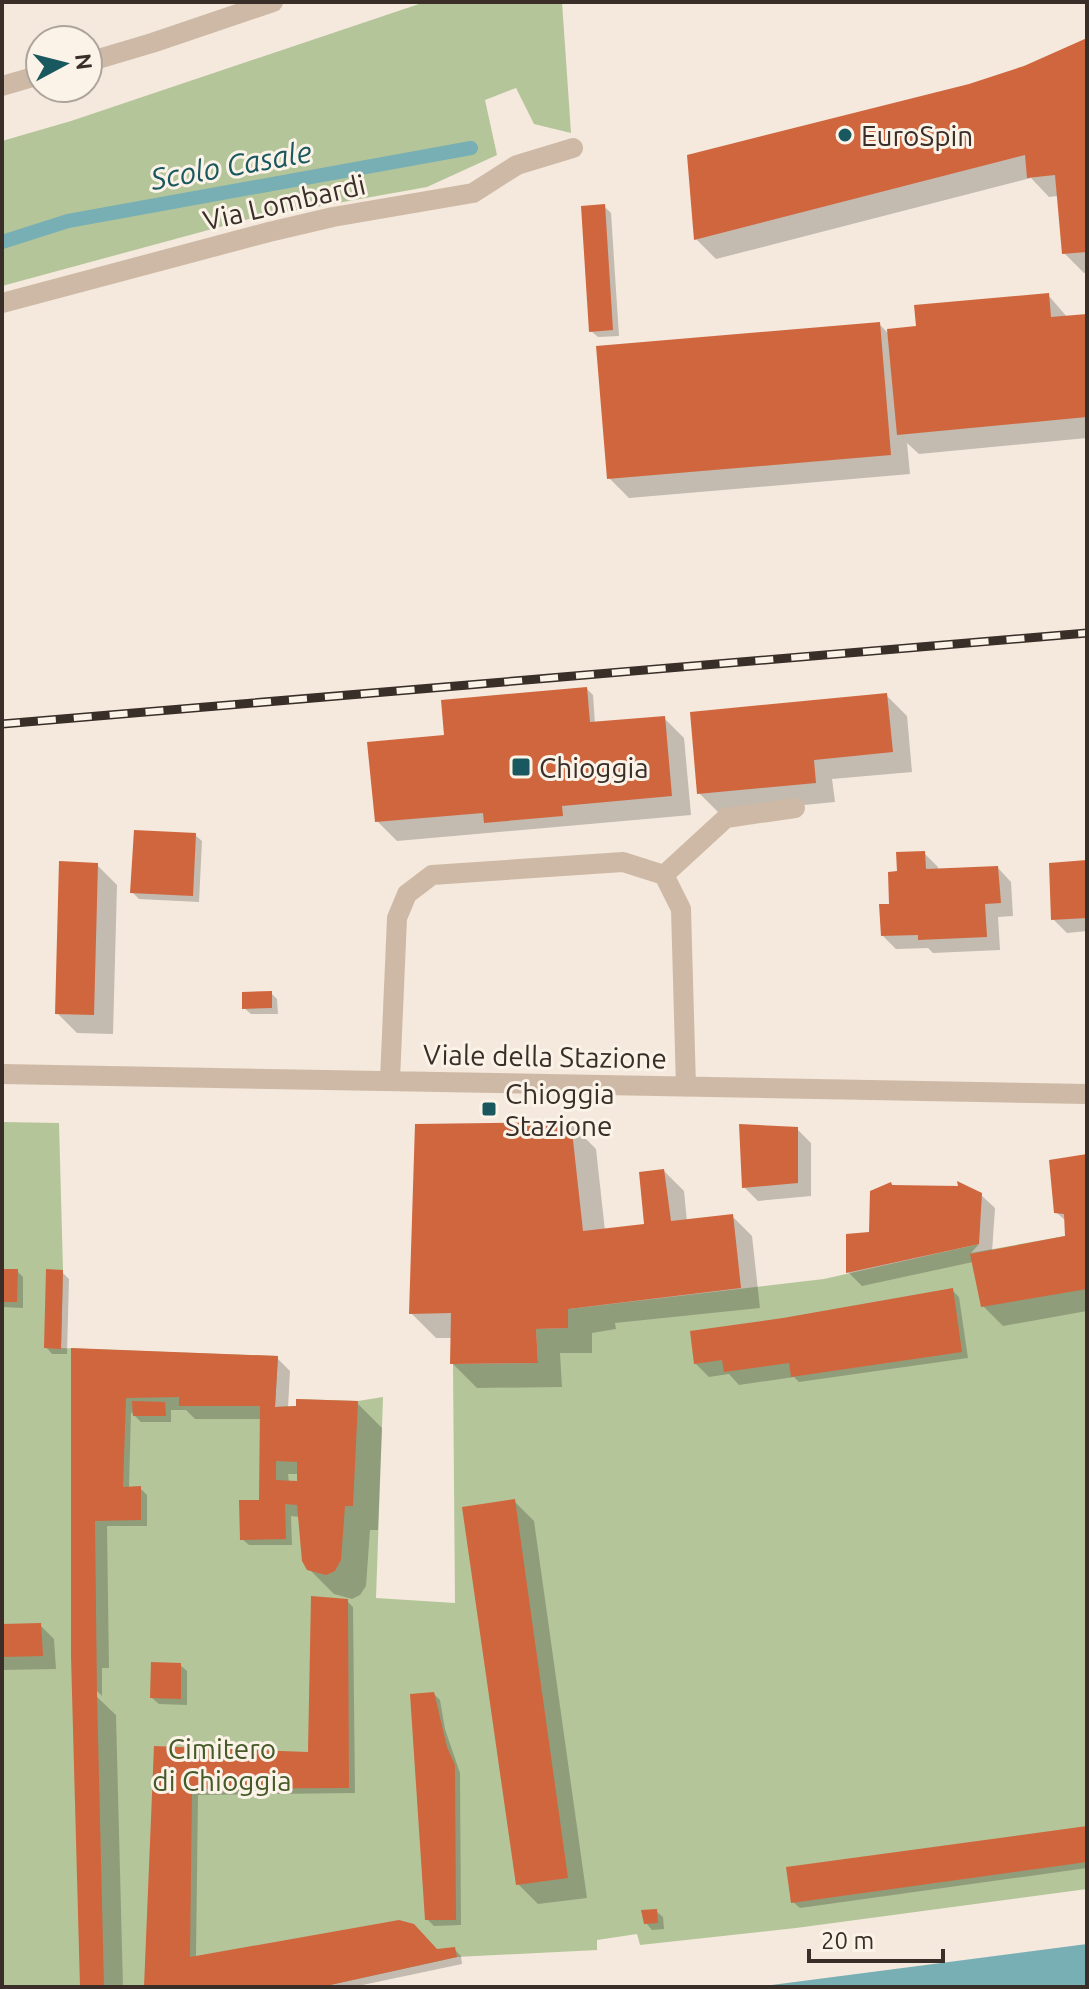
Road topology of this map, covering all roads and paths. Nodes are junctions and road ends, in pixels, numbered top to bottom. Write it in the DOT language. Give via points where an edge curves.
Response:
graph roads {
  1 [pos="273,2"];
  2 [pos="104,57"];
  3 [pos="24,80"];
  4 [pos="2,86"];
  5 [pos="573,148"];
  6 [pos="2,303"];
  7 [pos="795,808"];
  8 [pos="664,875"];
  9 [pos="2,1074"];
  10 [pos="390,1080"];
  11 [pos="686,1087"];
  12 [pos="1087,1094"];
  1 -- 2 [label="street"];
  3 -- 4 [label="street"];
  5 -- 6 [label="street, Via Lombardi" via="517,165 473,193 333,217"];
  7 -- 8 [label="street" via="726,818"];
  8 -- 10 [label="street" via="623,862 432,875 407,894 397,918"];
  8 -- 11 [label="street" via="681,909"];
  9 -- 10 [label="street, Viale della Stazione"];
  10 -- 11 [label="street, Viale della Stazione"];
  11 -- 12 [label="street, Viale della Stazione"];
}
